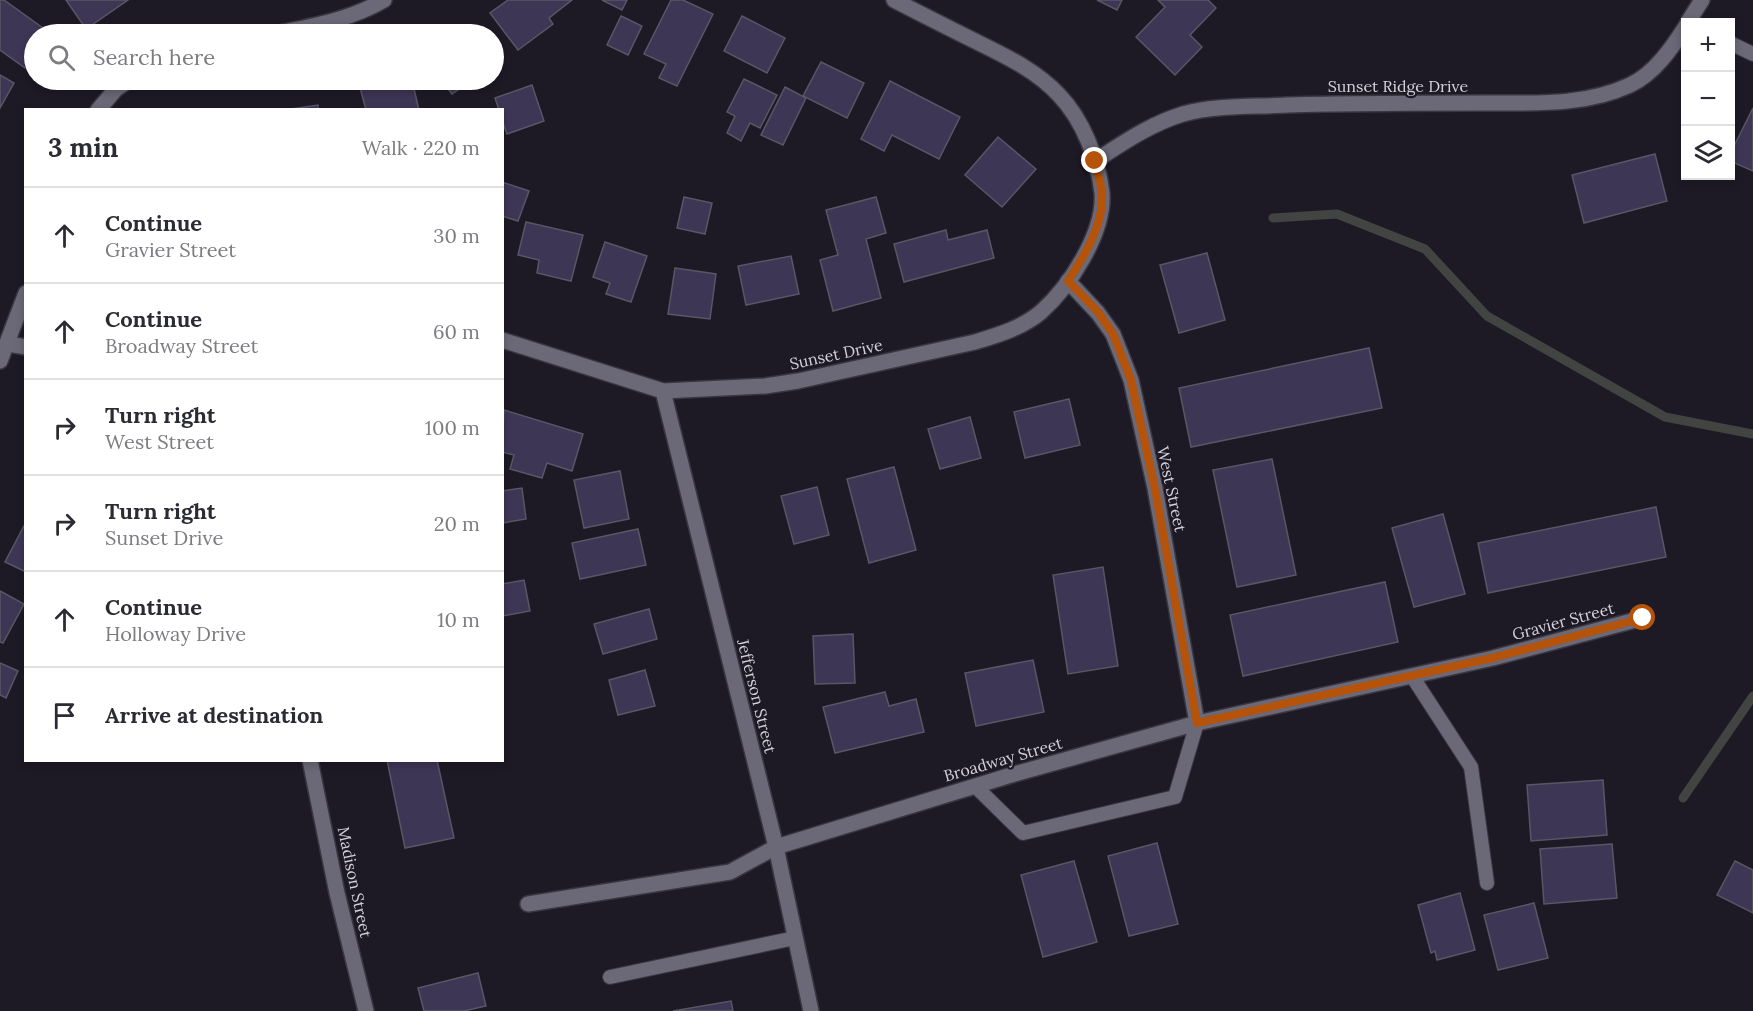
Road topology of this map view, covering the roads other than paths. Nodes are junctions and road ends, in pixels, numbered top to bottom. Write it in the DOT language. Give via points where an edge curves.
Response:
graph roads {
  1 [pos="384,0"];
  2 [pos="894,0"];
  3 [pos="1702,0"];
  4 [pos="1691,18"];
  5 [pos="322,24"];
  6 [pos="1681,34"];
  7 [pos="1735,45"];
  8 [pos="1753,54"];
  9 [pos="115,90"];
  10 [pos="100,108"];
  11 [pos="1095,161"];
  12 [pos="1068,281"];
  13 [pos="24,299"];
  14 [pos="504,341"];
  15 [pos="8,345"];
  16 [pos="24,347"];
  17 [pos="0,361"];
  18 [pos="663,391"];
  19 [pos="1643,618"];
  20 [pos="1492,658"];
  21 [pos="1412,676"];
  22 [pos="1197,723"];
  23 [pos="310,762"];
  24 [pos="975,786"];
  25 [pos="776,846"];
  26 [pos="1487,883"];
  27 [pos="528,904"];
  28 [pos="795,938"];
  29 [pos="610,977"];
  30 [pos="366,1011"];
  31 [pos="811,1011"];
  1 -- 5 [label="street" via="368,10"];
  2 -- 11 [label="street" via="1039,77 1072,112"];
  3 -- 4 [label="street"];
  6 -- 11 [label="street, Sunset Ridge Drive" via="1655,66 1632,84 1580,100 1221,108 1161,122"];
  7 -- 8 [label="lane"];
  9 -- 10 [label="street"];
  11 -- 12 [label="street, Sunset Drive" via="1102,195 1099,218 1092,240"];
  12 -- 18 [label="street, Sunset Drive" via="1041,311 1022,324 975,342 798,381"];
  12 -- 22 [label="street, West Street" via="1113,334 1131,380"];
  13 -- 15 [label="street"];
  14 -- 18 [label="street, Sunset Drive"];
  15 -- 16 [label="street"];
  15 -- 17 [label="street"];
  18 -- 25 [label="street, Jefferson Street"];
  19 -- 20 [label="street, Gravier Street"];
  20 -- 21 [label="street, Broadway Street"];
  21 -- 22 [label="street, Broadway Street"];
  21 -- 26 [label="lane" via="1471,767"];
  22 -- 24 [label="street, Broadway Street"];
  22 -- 24 [label="lane" via="1175,797 1023,833"];
  23 -- 30 [label="street, Madison Street"];
  24 -- 25 [label="street, Broadway Street"];
  25 -- 27 [label="street, Broadway Street" via="730,872"];
  25 -- 28 [label="street, Jefferson Street"];
  28 -- 29 [label="lane"];
  28 -- 31 [label="street, Jefferson Street"];
}
